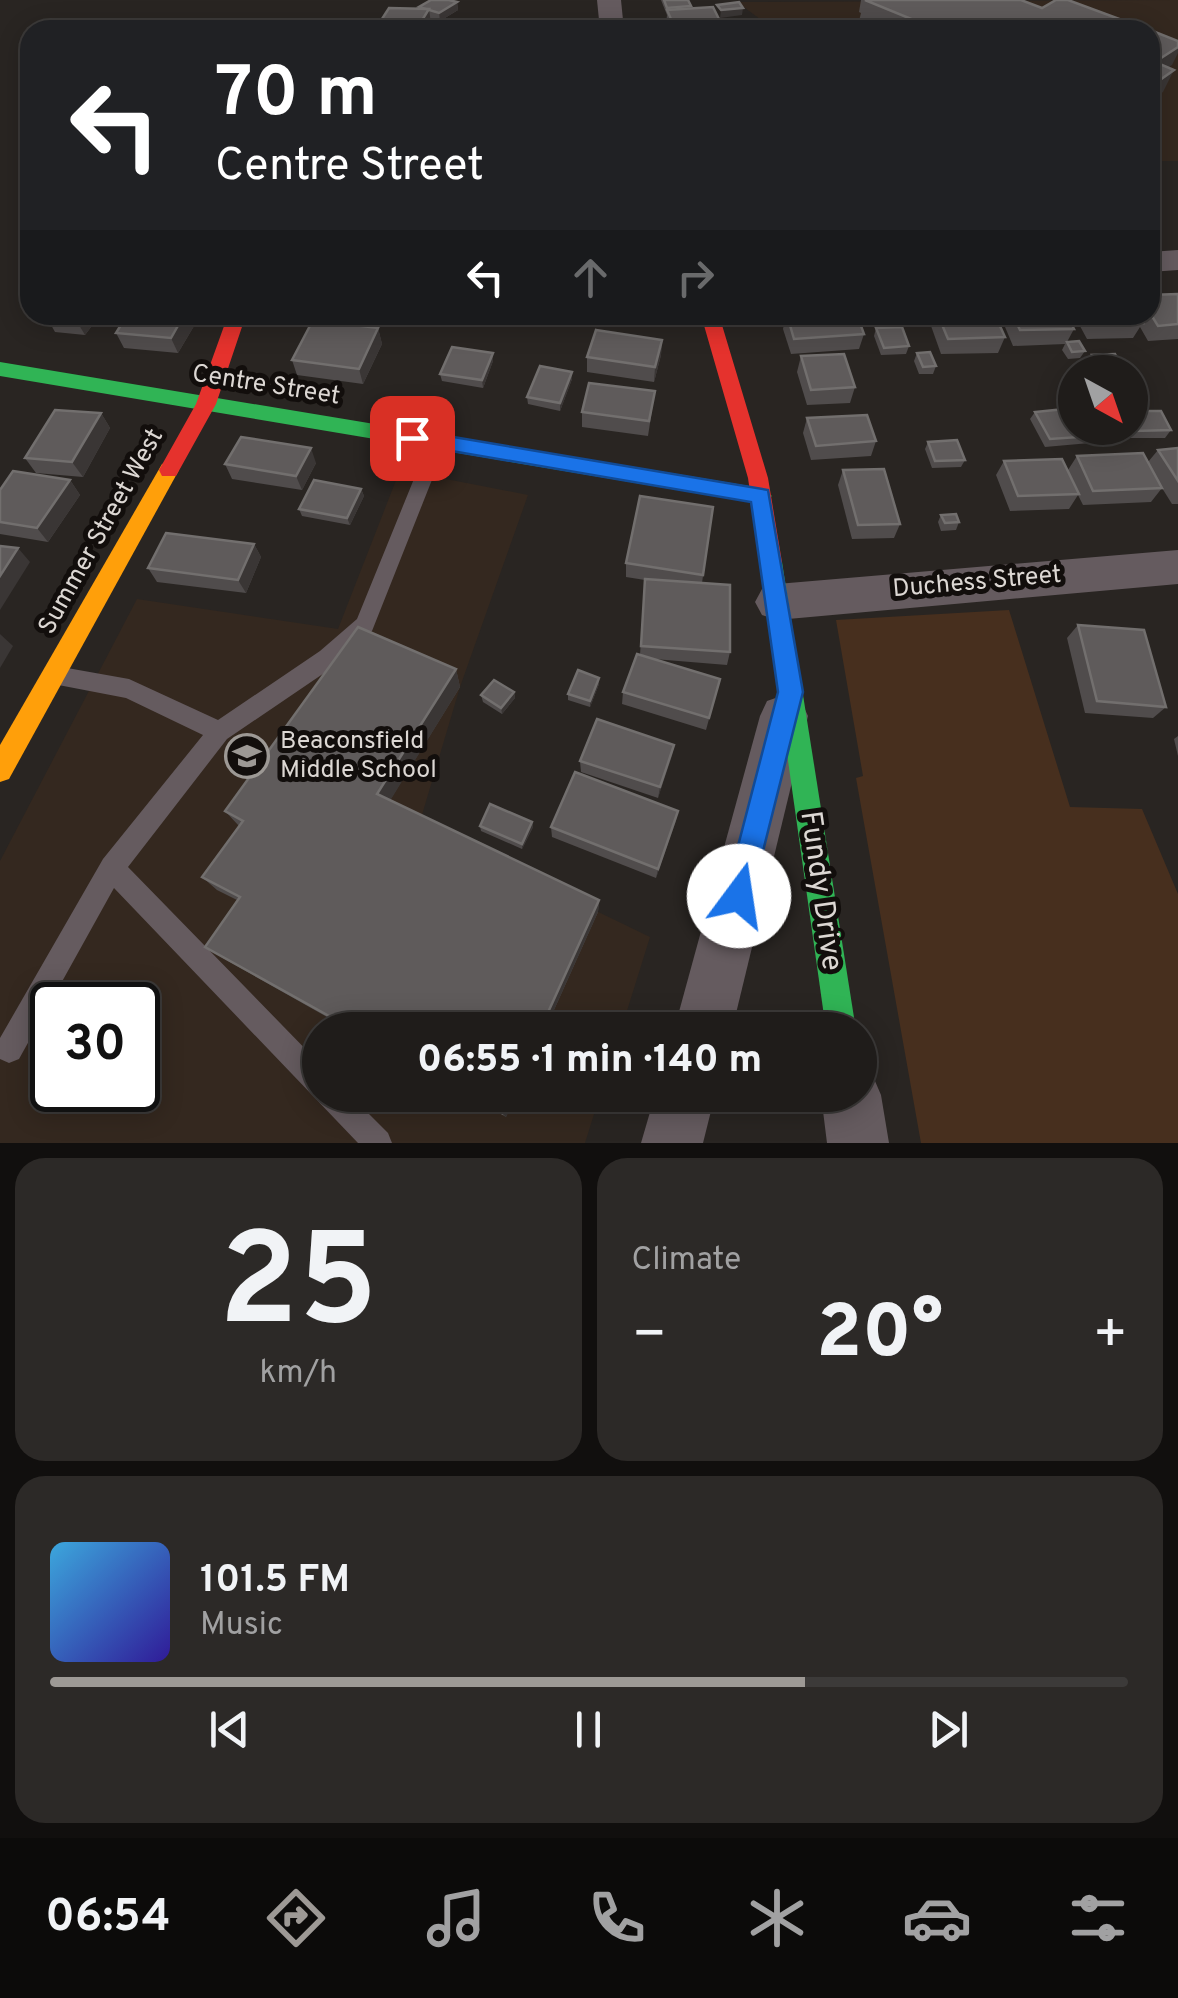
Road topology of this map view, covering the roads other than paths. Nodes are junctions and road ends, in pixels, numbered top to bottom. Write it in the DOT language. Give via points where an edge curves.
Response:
graph roads {
  1 [pos="234,325"];
  2 [pos="713,325"];
  3 [pos="0,369"];
  4 [pos="206,404"];
  5 [pos="438,442"];
  6 [pos="761,496"];
  7 [pos="1178,567"];
  8 [pos="777,602"];
  9 [pos="53,676"];
  10 [pos="790,692"];
  11 [pos="218,732"];
  12 [pos="0,770"];
  13 [pos="112,868"];
  14 [pos="708,1012"];
  15 [pos="838,1012"];
  16 [pos="9,1048"];
  17 [pos="302,1065"];
  18 [pos="347,1112"];
  19 [pos="680,1112"];
  20 [pos="853,1112"];
  21 [pos="378,1143"];
  22 [pos="672,1143"];
  23 [pos="858,1143"];
  1 -- 4 [label="street, Summer Street West"];
  2 -- 6 [label="street, Fundy Drive"];
  3 -- 4 [label="street, Centre Street"];
  4 -- 5 [label="street, Centre Street"];
  4 -- 9 [label="street, Summer Street West"];
  5 -- 6 [label="street, Centre Street"];
  5 -- 11 [label="lane" via="365,625"];
  6 -- 8 [label="street, Fundy Drive"];
  7 -- 8 [label="street, Duchess Street"];
  8 -- 10 [label="street, Fundy Drive"];
  9 -- 11 [label="lane" via="130,689"];
  9 -- 12 [label="street, Summer Street West"];
  10 -- 14 [label="street, Fundy Drive"];
  10 -- 15 [label="street, Fundy Drive"];
  11 -- 13 [label="lane"];
  13 -- 16 [label="lane"];
  13 -- 17 [label="lane"];
  18 -- 21 [label="lane"];
  19 -- 22 [label="street"];
  20 -- 23 [label="street"];
}
